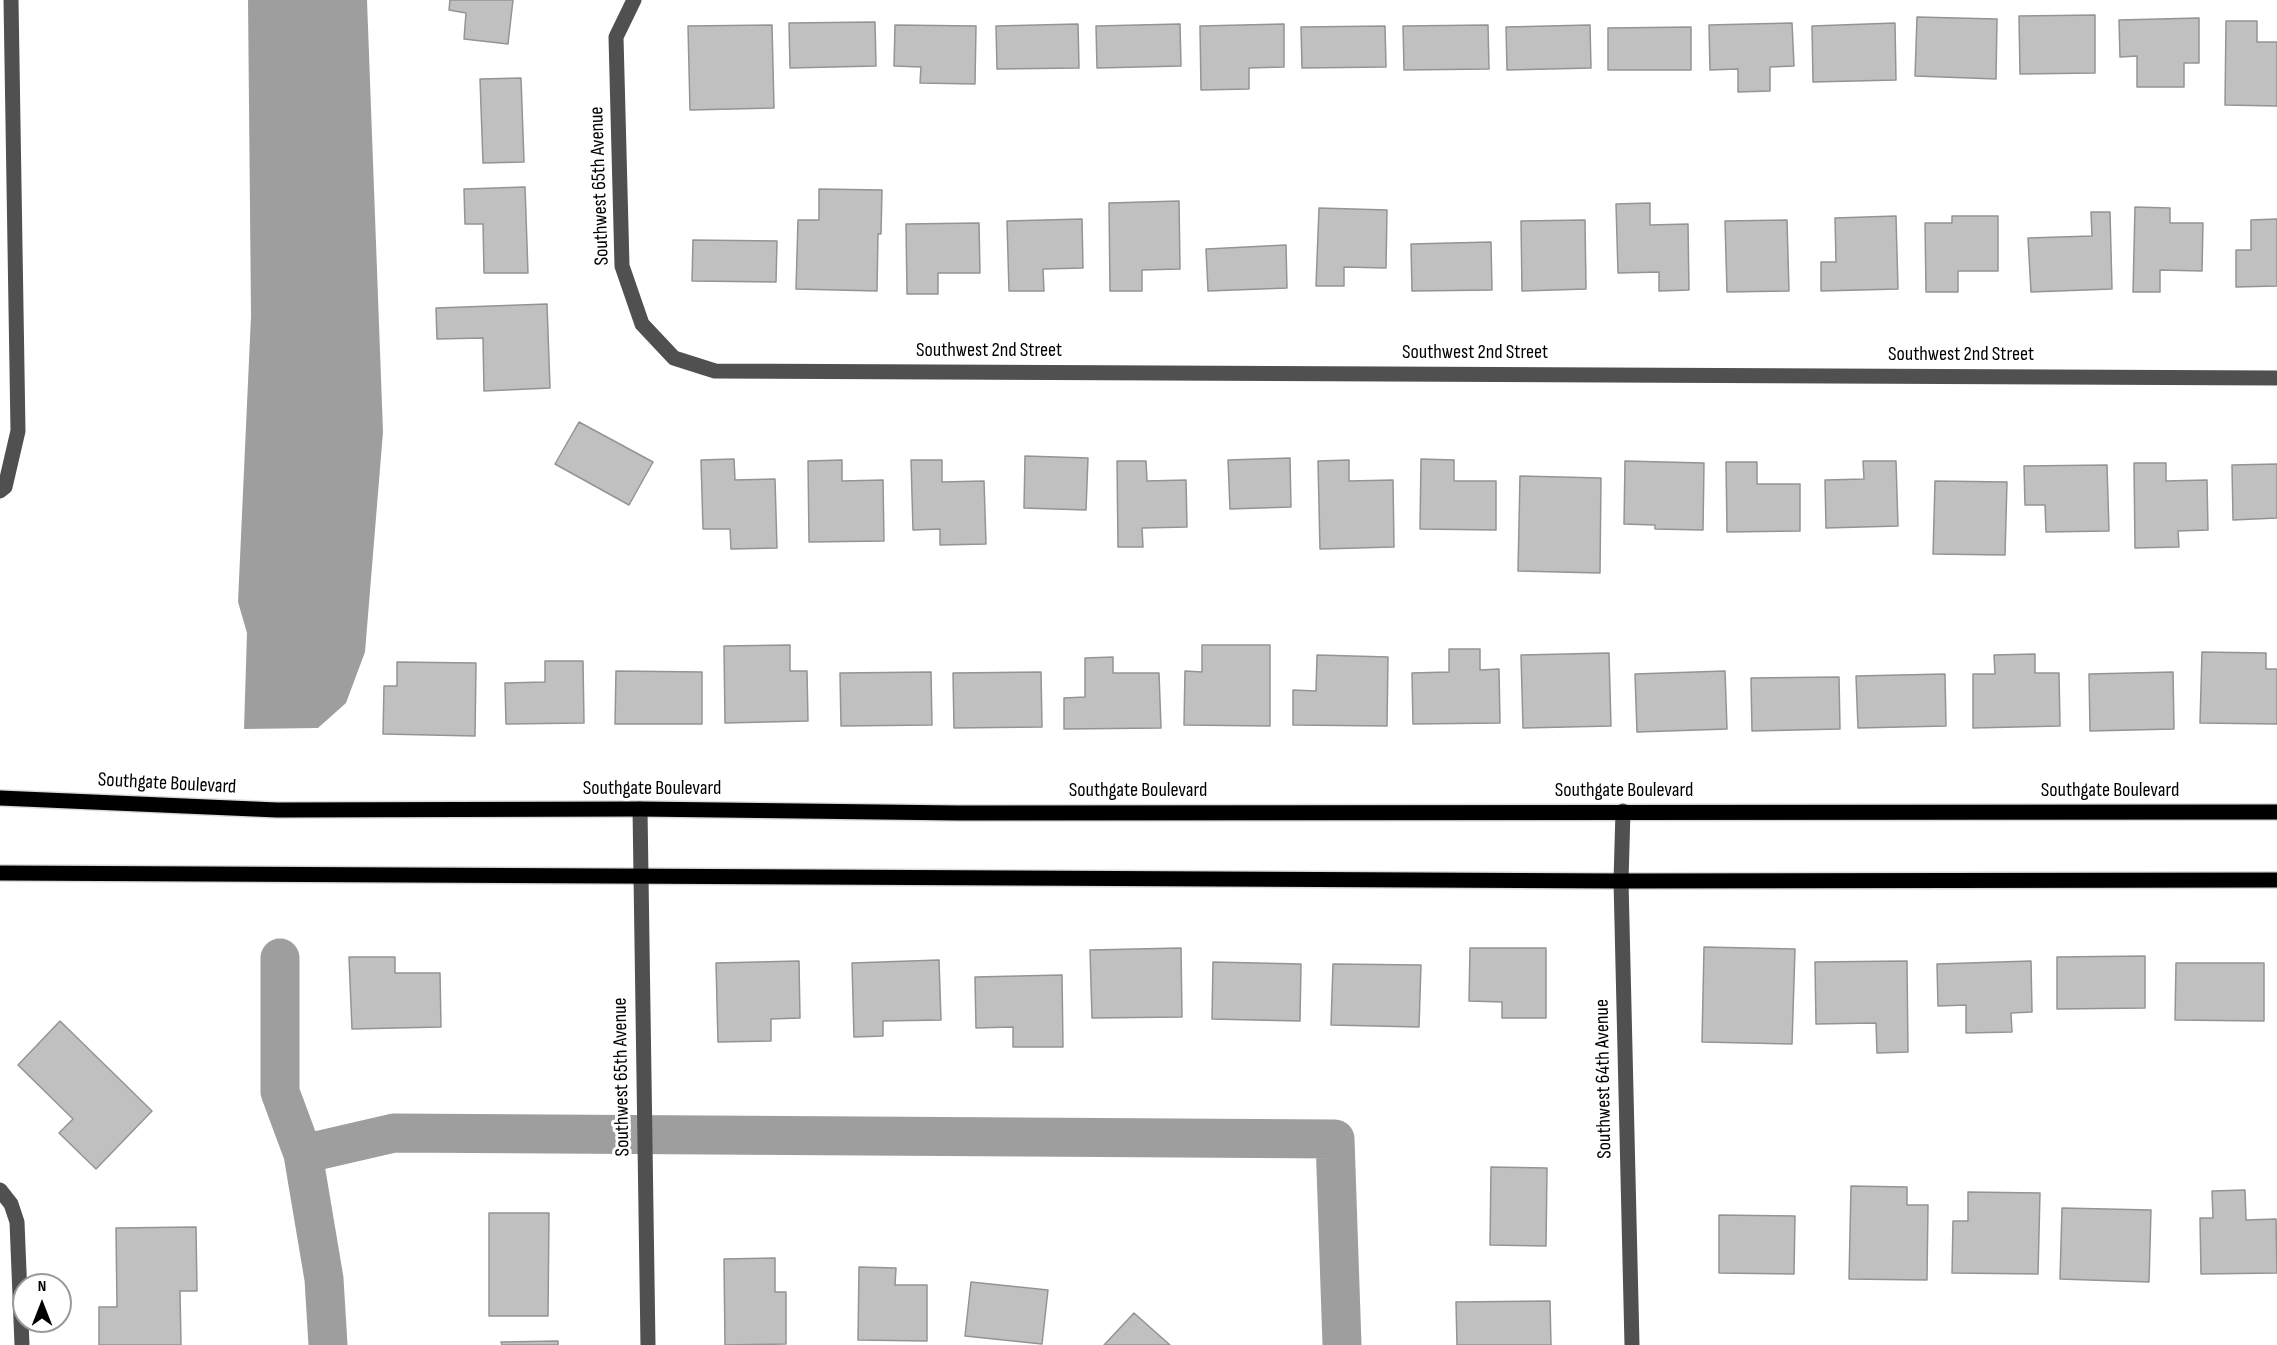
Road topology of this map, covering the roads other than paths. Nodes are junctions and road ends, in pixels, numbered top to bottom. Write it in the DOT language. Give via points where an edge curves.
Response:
graph roads {
  1 [pos="11,0"];
  2 [pos="634,0"];
  3 [pos="674,358"];
  4 [pos="2277,378"];
  5 [pos="2,489"];
  6 [pos="0,798"];
  7 [pos="640,809"];
  8 [pos="1623,812"];
  9 [pos="2277,812"];
  10 [pos="0,873"];
  11 [pos="640,878"];
  12 [pos="2277,880"];
  13 [pos="1621,881"];
  14 [pos="0,1190"];
  15 [pos="22,1345"];
  16 [pos="648,1345"];
  17 [pos="1632,1345"];
  1 -- 5 [label="street" via="18,431"];
  2 -- 3 [label="street, Southwest 65th Avenue" via="616,38 622,266 642,324"];
  3 -- 4 [label="street, Southwest 2nd Street" via="715,371"];
  6 -- 7 [label="main road, Southgate Boulevard" via="277,810"];
  7 -- 8 [label="main road, Southgate Boulevard" via="959,813"];
  7 -- 11 [label="street, Southwest 65th Avenue"];
  8 -- 9 [label="main road, Southgate Boulevard"];
  8 -- 13 [label="street, Southwest 64th Avenue"];
  10 -- 11 [label="main road"];
  11 -- 13 [label="main road"];
  11 -- 16 [label="street, Southwest 65th Avenue"];
  12 -- 13 [label="main road"];
  13 -- 17 [label="street, Southwest 64th Avenue"];
  14 -- 15 [label="street" via="11,1204 17,1222"];
}
